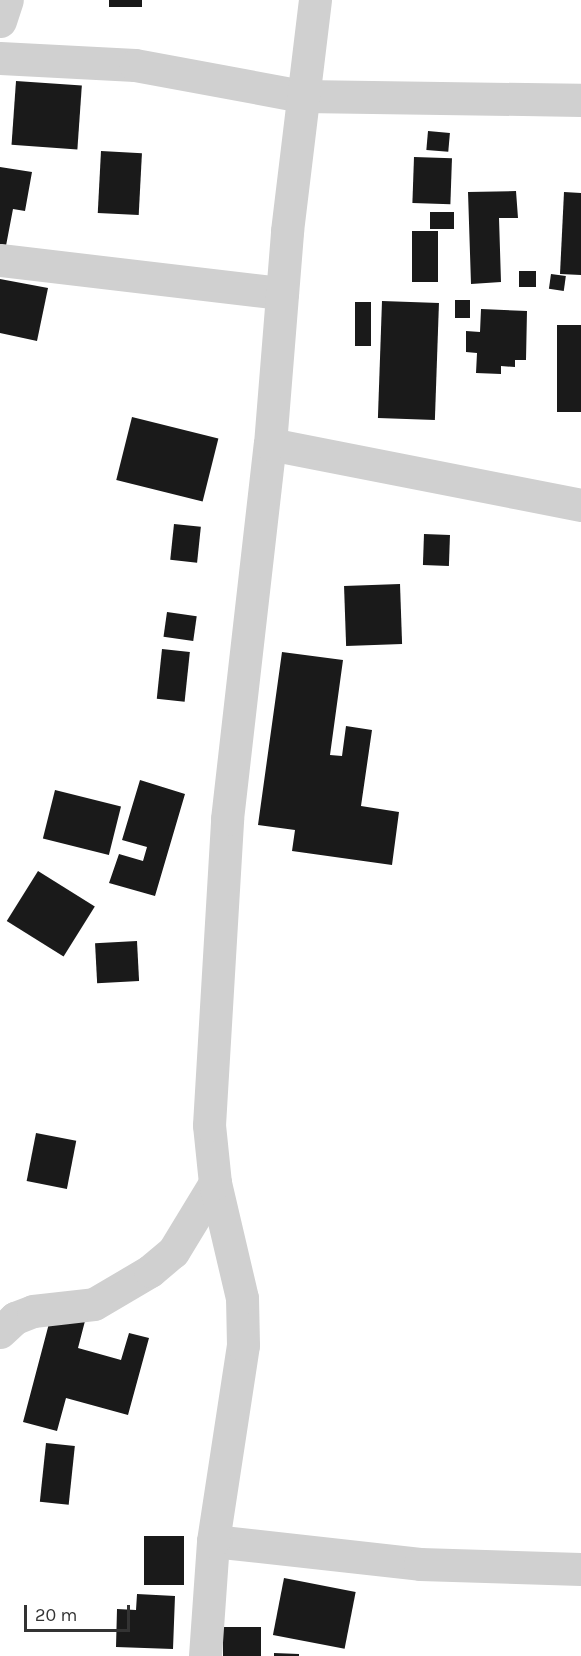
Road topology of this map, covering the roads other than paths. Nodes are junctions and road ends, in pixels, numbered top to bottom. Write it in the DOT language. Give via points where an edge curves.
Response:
graph roads {
  1 [pos="7,0"];
  2 [pos="315,0"];
  3 [pos="0,21"];
  4 [pos="0,58"];
  5 [pos="303,96"];
  6 [pos="581,100"];
  7 [pos="0,260"];
  8 [pos="282,293"];
  9 [pos="270,444"];
  10 [pos="581,505"];
  11 [pos="215,1183"];
  12 [pos="0,1332"];
  13 [pos="213,1541"];
  14 [pos="581,1569"];
  15 [pos="205,1656"];
  1 -- 3 [label="street"];
  2 -- 5 [label="street"];
  4 -- 5 [label="street" via="135,65"];
  5 -- 6 [label="street"];
  5 -- 8 [label="street"];
  7 -- 8 [label="street"];
  8 -- 9 [label="street"];
  9 -- 10 [label="street"];
  9 -- 11 [label="street" via="227,819 209,1125"];
  11 -- 12 [label="street" via="178,1244 150,1272 94,1304 33,1311 15,1318"];
  11 -- 13 [label="street" via="242,1298 243,1345"];
  13 -- 14 [label="street" via="420,1564"];
  13 -- 15 [label="street"];
}
